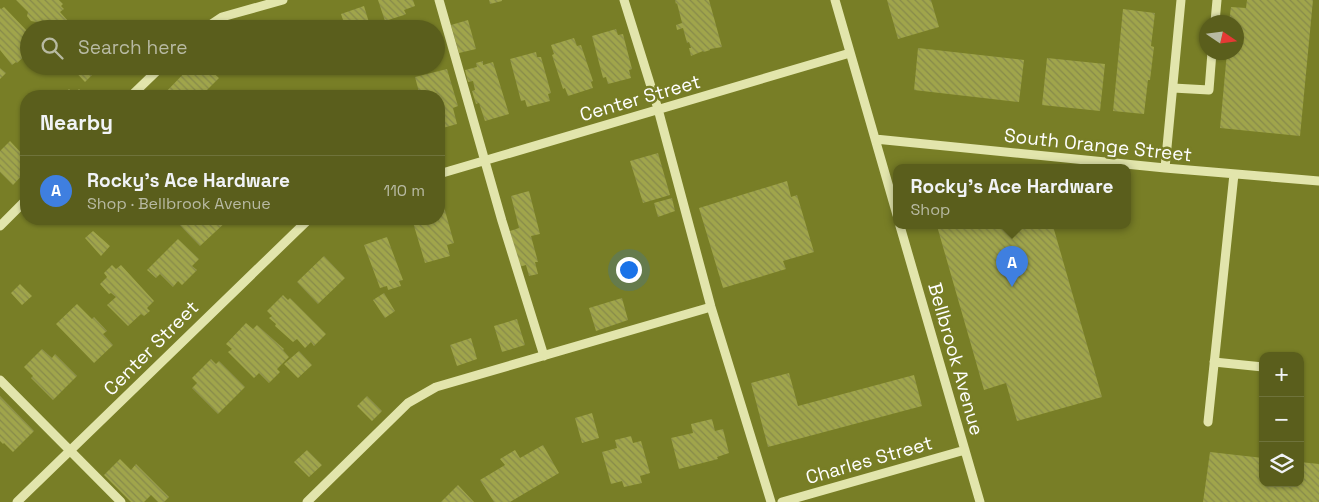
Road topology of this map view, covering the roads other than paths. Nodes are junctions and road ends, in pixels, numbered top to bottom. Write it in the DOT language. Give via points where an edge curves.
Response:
graph roads {
  1 [pos="283,0"];
  2 [pos="440,0"];
  3 [pos="624,0"];
  4 [pos="835,0"];
  5 [pos="1181,0"];
  6 [pos="1217,0"];
  7 [pos="1216,15"];
  8 [pos="218,20"];
  9 [pos="850,53"];
  10 [pos="1211,60"];
  11 [pos="153,75"];
  12 [pos="1173,88"];
  13 [pos="137,90"];
  14 [pos="658,109"];
  15 [pos="875,139"];
  16 [pos="485,160"];
  17 [pos="1125,164"];
  18 [pos="1131,165"];
  19 [pos="1165,168"];
  20 [pos="445,172"];
  21 [pos="1234,174"];
  22 [pos="1319,181"];
  23 [pos="893,201"];
  24 [pos="20,206"];
  25 [pos="303,225"];
  26 [pos="0,226"];
  27 [pos="901,229"];
  28 [pos="712,307"];
  29 [pos="544,356"];
  30 [pos="1214,362"];
  31 [pos="1259,367"];
  32 [pos="0,380"];
  33 [pos="1208,422"];
  34 [pos="965,450"];
  35 [pos="70,452"];
  36 [pos="788,501"];
  37 [pos="17,502"];
  38 [pos="121,502"];
  39 [pos="307,502"];
  40 [pos="771,502"];
  41 [pos="980,502"];
  1 -- 8 [label="street"];
  2 -- 16 [label="street"];
  3 -- 14 [label="street"];
  4 -- 9 [label="street"];
  5 -- 12 [label="street"];
  6 -- 7 [label="street"];
  9 -- 14 [label="street, Center Street"];
  9 -- 15 [label="street"];
  10 -- 12 [label="street" via="1209,90"];
  11 -- 13 [label="street"];
  12 -- 19 [label="street"];
  14 -- 16 [label="street, Center Street"];
  14 -- 28 [label="street"];
  15 -- 17 [label="street, South Orange Street"];
  15 -- 23 [label="street"];
  16 -- 20 [label="street, Center Street"];
  16 -- 29 [label="street"];
  18 -- 19 [label="street, South Orange Street"];
  19 -- 21 [label="street, South Orange Street"];
  21 -- 22 [label="street, South Orange Street"];
  21 -- 30 [label="street"];
  24 -- 26 [label="street"];
  25 -- 35 [label="street, Center Street"];
  27 -- 34 [label="street, Bellbrook Avenue"];
  28 -- 29 [label="street"];
  28 -- 40 [label="street"];
  29 -- 39 [label="street" via="460,379 421,394"];
  30 -- 31 [label="street"];
  30 -- 33 [label="street"];
  32 -- 35 [label="street"];
  34 -- 36 [label="street, Charles Street"];
  34 -- 41 [label="street, Bellbrook Avenue"];
  35 -- 37 [label="street, Center Street"];
  35 -- 38 [label="street"];
}
